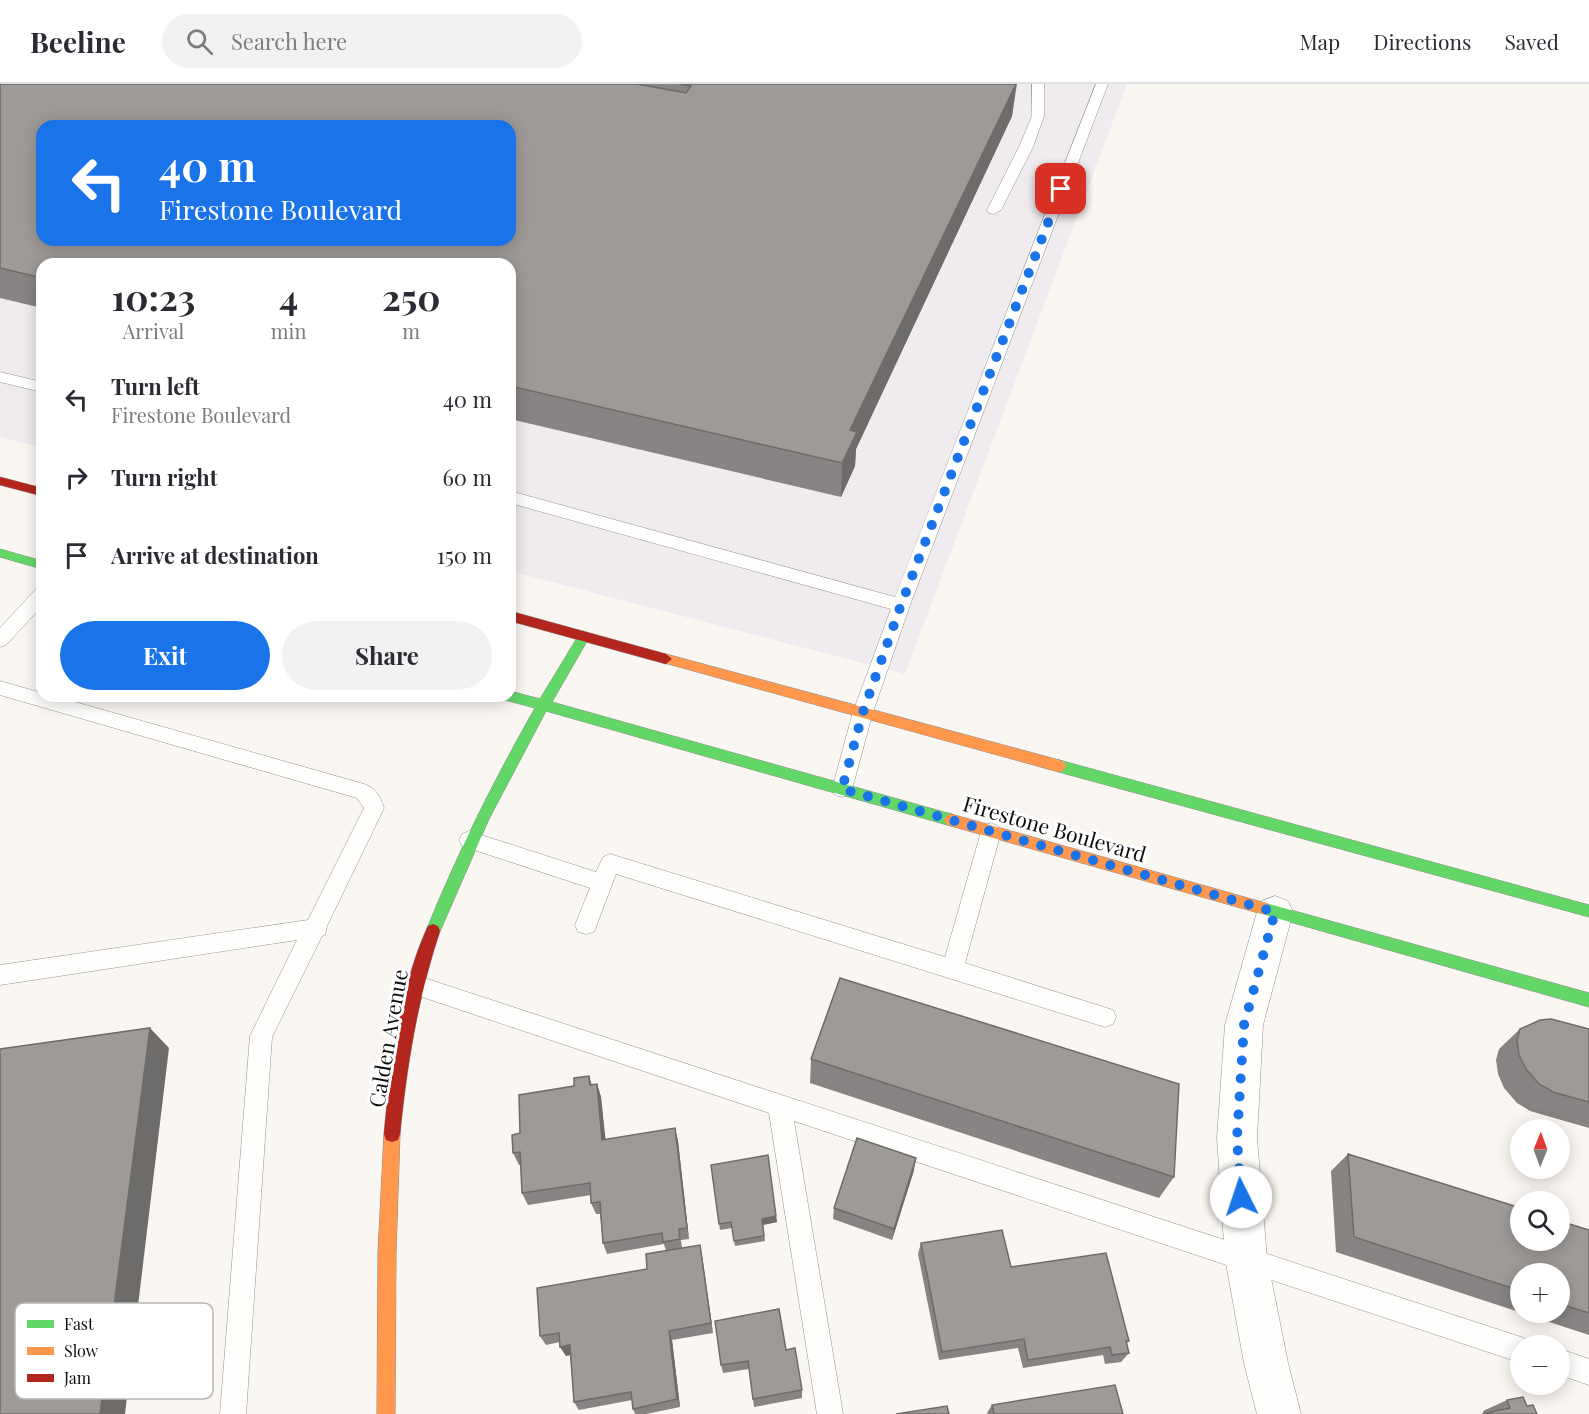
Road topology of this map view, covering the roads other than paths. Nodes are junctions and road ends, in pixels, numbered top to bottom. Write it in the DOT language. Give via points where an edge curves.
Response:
graph roads {
  1 [pos="1038,84"];
  2 [pos="1102,84"];
  3 [pos="994,210"];
  4 [pos="0,377"];
  5 [pos="36,386"];
  6 [pos="0,481"];
  7 [pos="36,490"];
  8 [pos="516,499"];
  9 [pos="0,553"];
  10 [pos="36,563"];
  11 [pos="36,601"];
  12 [pos="901,605"];
  13 [pos="516,618"];
  14 [pos="584,636"];
  15 [pos="0,640"];
  16 [pos="0,688"];
  17 [pos="36,698"];
  18 [pos="516,698"];
  19 [pos="49,702"];
  20 [pos="543,705"];
  21 [pos="863,712"];
  22 [pos="842,789"];
  23 [pos="991,832"];
  24 [pos="469,840"];
  25 [pos="602,883"];
  26 [pos="1589,911"];
  27 [pos="1275,912"];
  28 [pos="586,925"];
  29 [pos="316,928"];
  30 [pos="952,970"];
  31 [pos="0,975"];
  32 [pos="415,985"];
  33 [pos="1589,1000"];
  34 [pos="1105,1017"];
  35 [pos="780,1106"];
  36 [pos="1246,1258"];
  37 [pos="1510,1346"];
  38 [pos="1570,1365"];
  39 [pos="1589,1372"];
  40 [pos="233,1414"];
  41 [pos="386,1414"];
  42 [pos="830,1414"];
  43 [pos="1279,1414"];
  1 -- 3 [label="lane" via="1038,116"];
  2 -- 12 [label="lane"];
  4 -- 5 [label="lane"];
  6 -- 7 [label="main road"];
  8 -- 12 [label="lane"];
  9 -- 10 [label="main road"];
  11 -- 15 [label="lane"];
  12 -- 21 [label="lane"];
  13 -- 14 [label="main road"];
  14 -- 20 [label="main road, Calden Avenue"];
  14 -- 21 [label="main road"];
  16 -- 17 [label="lane"];
  18 -- 20 [label="main road, Firestone Boulevard"];
  19 -- 29 [label="lane" via="364,792 374,808"];
  20 -- 22 [label="main road, Firestone Boulevard"];
  20 -- 24 [label="main road, Calden Avenue"];
  21 -- 22 [label="lane"];
  21 -- 26 [label="main road"];
  22 -- 23 [label="main road, Firestone Boulevard"];
  23 -- 27 [label="main road, Firestone Boulevard"];
  23 -- 30 [label="lane"];
  24 -- 25 [label="lane"];
  24 -- 32 [label="main road, Calden Avenue"];
  25 -- 28 [label="lane"];
  25 -- 30 [label="lane" via="610,863"];
  27 -- 33 [label="main road, Firestone Boulevard"];
  27 -- 36 [label="street" via="1244,1025 1237,1138"];
  29 -- 31 [label="lane"];
  29 -- 40 [label="lane" via="261,1036"];
  30 -- 34 [label="lane"];
  32 -- 35 [label="lane"];
  32 -- 41 [label="main road, Calden Avenue" via="393,1130"];
  35 -- 36 [label="lane"];
  35 -- 42 [label="lane"];
  36 -- 37 [label="lane"];
  36 -- 43 [label="street"];
  38 -- 39 [label="lane"];
}
